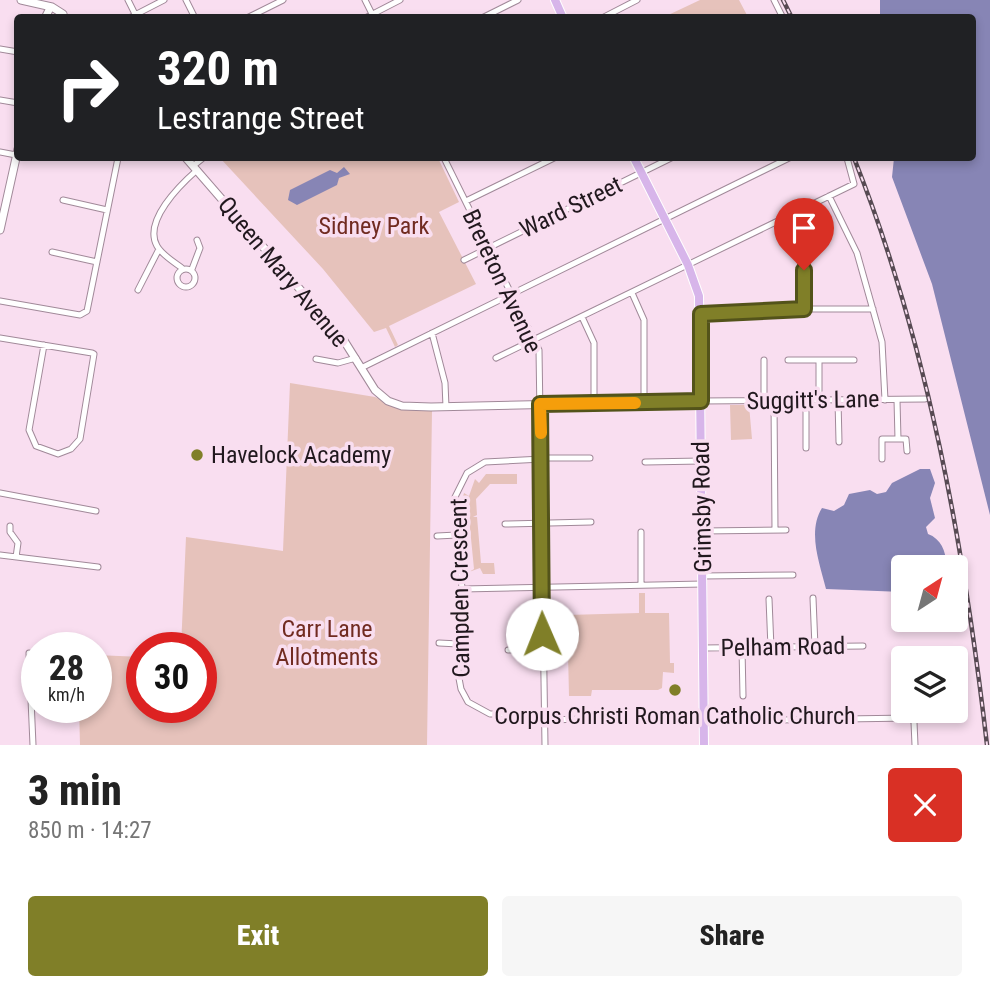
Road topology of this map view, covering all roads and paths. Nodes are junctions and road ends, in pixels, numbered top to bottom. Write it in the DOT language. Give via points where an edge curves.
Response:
graph roads {
  1 [pos="21,0"];
  2 [pos="164,0"];
  3 [pos="283,0"];
  4 [pos="400,0"];
  5 [pos="518,0"];
  6 [pos="637,0"];
  7 [pos="46,3"];
  8 [pos="62,14"];
  9 [pos="136,14"];
  10 [pos="255,14"];
  11 [pos="376,14"];
  12 [pos="490,14"];
  13 [pos="610,14"];
  14 [pos="15,161"];
  15 [pos="117,161"];
  16 [pos="189,161"];
  17 [pos="201,161"];
  18 [pos="446,161"];
  19 [pos="548,161"];
  20 [pos="636,161"];
  21 [pos="665,161"];
  22 [pos="783,161"];
  23 [pos="848,161"];
  24 [pos="195,168"];
  25 [pos="642,172"];
  26 [pos="829,197"];
  27 [pos="63,200"];
  28 [pos="466,201"];
  29 [pos="107,210"];
  30 [pos="664,219"];
  31 [pos="780,220"];
  32 [pos="0,230"];
  33 [pos="197,240"];
  34 [pos="489,247"];
  35 [pos="159,249"];
  36 [pos="52,252"];
  37 [pos="464,260"];
  38 [pos="97,262"];
  39 [pos="688,265"];
  40 [pos="182,268"];
  41 [pos="191,269"];
  42 [pos="138,290"];
  43 [pos="632,293"];
  44 [pos="512,294"];
  45 [pos="0,301"];
  46 [pos="804,309"];
  47 [pos="873,309"];
  48 [pos="701,314"];
  49 [pos="582,317"];
  50 [pos="432,333"];
  51 [pos="0,338"];
  52 [pos="535,340"];
  53 [pos="44,345"];
  54 [pos="355,358"];
  55 [pos="496,358"];
  56 [pos="316,359"];
  57 [pos="854,359"];
  58 [pos="764,360"];
  59 [pos="788,360"];
  60 [pos="818,360"];
  61 [pos="361,368"];
  62 [pos="925,399"];
  63 [pos="764,400"];
  64 [pos="806,400"];
  65 [pos="819,400"];
  66 [pos="838,400"];
  67 [pos="885,400"];
  68 [pos="897,400"];
  69 [pos="701,401"];
  70 [pos="774,401"];
  71 [pos="644,403"];
  72 [pos="540,404"];
  73 [pos="594,404"];
  74 [pos="446,407"];
  75 [pos="898,439"];
  76 [pos="839,442"];
  77 [pos="806,448"];
  78 [pos="906,451"];
  79 [pos="542,458"];
  80 [pos="590,458"];
  81 [pos="882,459"];
  82 [pos="645,461"];
  83 [pos="702,461"];
  84 [pos="0,493"];
  85 [pos="96,511"];
  86 [pos="591,522"];
  87 [pos="541,523"];
  88 [pos="505,524"];
  89 [pos="10,526"];
  90 [pos="775,530"];
  91 [pos="786,530"];
  92 [pos="641,531"];
  93 [pos="703,531"];
  94 [pos="457,535"];
  95 [pos="437,536"];
  96 [pos="0,555"];
  97 [pos="16,557"];
  98 [pos="98,568"];
  99 [pos="793,575"];
  100 [pos="703,580"];
  101 [pos="641,585"];
  102 [pos="541,587"];
  103 [pos="462,589"];
  104 [pos="813,598"];
  105 [pos="769,599"];
  106 [pos="439,643"];
  107 [pos="459,644"];
  108 [pos="863,646"];
  109 [pos="815,647"];
  110 [pos="703,648"];
  111 [pos="742,648"];
  112 [pos="771,648"];
  113 [pos="542,649"];
  114 [pos="508,650"];
  115 [pos="743,696"];
  116 [pos="544,717"];
  117 [pos="658,718"];
  118 [pos="589,719"];
  119 [pos="703,719"];
  120 [pos="32,723"];
  121 [pos="33,745"];
  122 [pos="545,745"];
  123 [pos="704,745"];
  124 [pos="915,745"];
  1 -- 7 [label="street"];
  2 -- 9 [label="street"];
  3 -- 10 [label="street"];
  4 -- 11 [label="street"];
  5 -- 12 [label="street"];
  6 -- 13 [label="street"];
  7 -- 8 [label="street"];
  14 -- 32 [label="street"];
  15 -- 29 [label="street"];
  16 -- 24 [label="street, Queen Mary Avenue"];
  17 -- 24 [label="street"];
  18 -- 28 [label="street, Brereton Avenue"];
  19 -- 28 [label="street"];
  20 -- 25 [label="main road, Grimsby Road"];
  21 -- 25 [label="street, Ward Street"];
  22 -- 30 [label="street"];
  23 -- 26 [label="street" via="854,184"];
  24 -- 35 [label="street" via="158,217 153,235"];
  24 -- 54 [label="street, Queen Mary Avenue"];
  25 -- 30 [label="main road, Grimsby Road"];
  25 -- 34 [label="street, Ward Street"];
  26 -- 31 [label="street"];
  26 -- 47 [label="street" via="857,253"];
  27 -- 29 [label="street"];
  28 -- 34 [label="street, Brereton Avenue"];
  29 -- 38 [label="street"];
  30 -- 39 [label="main road, Grimsby Road"];
  30 -- 44 [label="street"];
  31 -- 39 [label="street"];
  31 -- 46 [label="street" via="804,270"];
  33 -- 41 [label="street" via="202,248"];
  34 -- 37 [label="street, Ward Street"];
  34 -- 44 [label="street, Brereton Avenue"];
  35 -- 40 [label="street"];
  35 -- 42 [label="street"];
  36 -- 38 [label="street"];
  38 -- 45 [label="street" via="83,314"];
  39 -- 43 [label="street"];
  39 -- 48 [label="main road, Grimsby Road"];
  40 -- 41 [label="street"];
  40 -- 41 [label="street" via="178,282 186,289 191,286"];
  43 -- 49 [label="street"];
  43 -- 71 [label="street" via="644,320"];
  44 -- 50 [label="street"];
  44 -- 52 [label="street, Brereton Avenue"];
  46 -- 47 [label="street"];
  46 -- 48 [label="street"];
  47 -- 67 [label="street" via="882,342"];
  48 -- 69 [label="main road, Grimsby Road"];
  49 -- 52 [label="street"];
  49 -- 73 [label="street" via="594,343"];
  50 -- 61 [label="street"];
  50 -- 74 [label="street"];
  51 -- 53 [label="street"];
  52 -- 55 [label="street"];
  52 -- 72 [label="street, Brereton Avenue"];
  53 -- 53 [label="street" via="94,354 80,439 58,454 36,446 30,433"];
  54 -- 56 [label="street" via="338,363"];
  54 -- 61 [label="street, Queen Mary Avenue"];
  57 -- 60 [label="street"];
  58 -- 63 [label="street"];
  59 -- 60 [label="street"];
  60 -- 65 [label="street"];
  61 -- 74 [label="street, Queen Mary Avenue" via="388,401 402,406"];
  62 -- 68 [label="street, Suggitt's Lane"];
  63 -- 69 [label="street, Suggitt's Lane"];
  63 -- 70 [label="street, Suggitt's Lane"];
  64 -- 65 [label="street, Suggitt's Lane"];
  64 -- 70 [label="street, Suggitt's Lane"];
  64 -- 77 [label="street"];
  65 -- 66 [label="street, Suggitt's Lane"];
  66 -- 67 [label="street, Suggitt's Lane"];
  66 -- 76 [label="street"];
  67 -- 68 [label="street, Suggitt's Lane"];
  68 -- 75 [label="street"];
  69 -- 71 [label="street"];
  69 -- 83 [label="main road, Grimsby Road"];
  70 -- 90 [label="street"];
  71 -- 73 [label="street"];
  72 -- 73 [label="street"];
  72 -- 74 [label="street"];
  72 -- 79 [label="street, Brereton Avenue"];
  75 -- 78 [label="street" via="906,439"];
  75 -- 81 [label="street" via="882,439"];
  79 -- 80 [label="street, Campden Crescent"];
  79 -- 87 [label="street, Brereton Avenue"];
  79 -- 94 [label="street, Campden Crescent" via="485,462 467,473 455,497"];
  82 -- 83 [label="street"];
  83 -- 93 [label="main road, Grimsby Road"];
  84 -- 85 [label="street"];
  86 -- 87 [label="street"];
  87 -- 88 [label="street"];
  87 -- 102 [label="street, Brereton Avenue"];
  89 -- 97 [label="street" via="18,543"];
  90 -- 91 [label="street"];
  90 -- 93 [label="street"];
  92 -- 101 [label="street"];
  93 -- 100 [label="main road, Grimsby Road"];
  94 -- 95 [label="street"];
  94 -- 103 [label="street, Campden Crescent"];
  96 -- 97 [label="street"];
  97 -- 98 [label="street"];
  99 -- 100 [label="street"];
  100 -- 101 [label="street"];
  100 -- 110 [label="main road, Grimsby Road"];
  101 -- 102 [label="street"];
  102 -- 103 [label="street"];
  102 -- 113 [label="street, Brereton Avenue"];
  103 -- 107 [label="street, Campden Crescent"];
  104 -- 109 [label="street"];
  105 -- 112 [label="street"];
  106 -- 107 [label="street"];
  107 -- 116 [label="street, Campden Crescent" via="458,673 468,702 490,714"];
  108 -- 109 [label="street, Pelham Road"];
  109 -- 112 [label="street, Pelham Road"];
  110 -- 111 [label="street, Pelham Road"];
  110 -- 119 [label="main road, Grimsby Road"];
  111 -- 112 [label="street, Pelham Road"];
  111 -- 115 [label="street"];
  113 -- 114 [label="street"];
  113 -- 116 [label="street, Brereton Avenue"];
  116 -- 118 [label="street, Campden Crescent"];
  116 -- 122 [label="street, Brereton Avenue"];
  117 -- 119 [label="street"];
  119 -- 123 [label="main road, Grimsby Road"];
  119 -- 124 [label="street" via="913,719"];
  120 -- 121 [label="street"];
}
